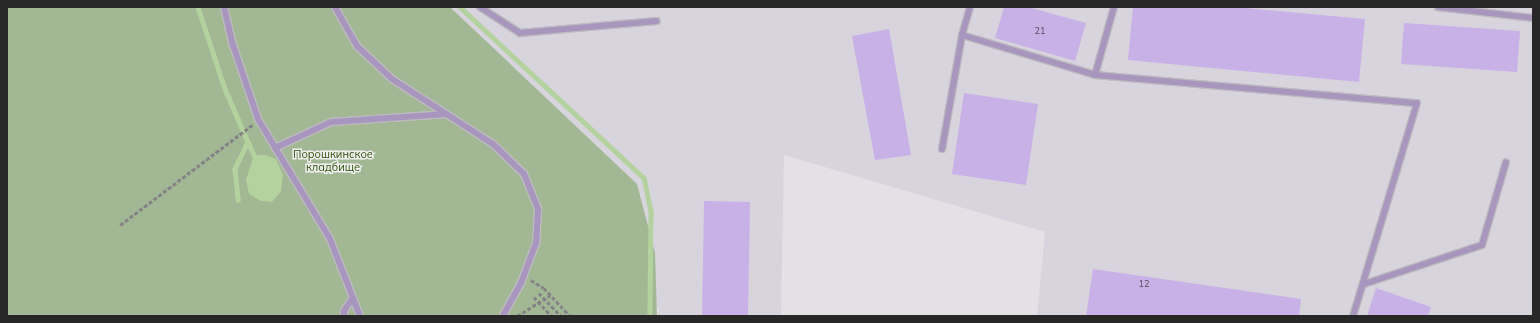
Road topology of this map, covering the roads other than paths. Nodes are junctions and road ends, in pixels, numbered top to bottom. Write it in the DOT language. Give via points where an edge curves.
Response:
graph roads {
  1 [pos="224,7"];
  2 [pos="335,7"];
  3 [pos="480,7"];
  4 [pos="970,7"];
  5 [pos="1114,7"];
  6 [pos="1438,7"];
  7 [pos="1533,18"];
  8 [pos="656,21"];
  9 [pos="962,34"];
  10 [pos="1095,75"];
  11 [pos="444,114"];
  12 [pos="275,148"];
  13 [pos="942,149"];
  14 [pos="1506,162"];
  15 [pos="1364,284"];
  16 [pos="352,299"];
  17 [pos="344,316"];
  18 [pos="360,316"];
  19 [pos="503,316"];
  20 [pos="1353,316"];
  1 -- 12 [label="lane" via="233,45 258,119"];
  2 -- 11 [label="lane" via="357,46 392,79"];
  3 -- 8 [label="lane" via="520,33"];
  4 -- 9 [label="lane"];
  5 -- 10 [label="lane"];
  6 -- 7 [label="lane"];
  9 -- 10 [label="lane"];
  9 -- 13 [label="lane"];
  10 -- 15 [label="lane" via="1417,103"];
  11 -- 12 [label="lane" via="332,122"];
  11 -- 19 [label="lane" via="493,144 524,174 538,209 536,243 521,283"];
  12 -- 16 [label="lane" via="330,239"];
  14 -- 15 [label="lane" via="1482,245"];
  15 -- 20 [label="lane"];
  16 -- 17 [label="lane" via="344,311"];
  16 -- 18 [label="lane"];
}
